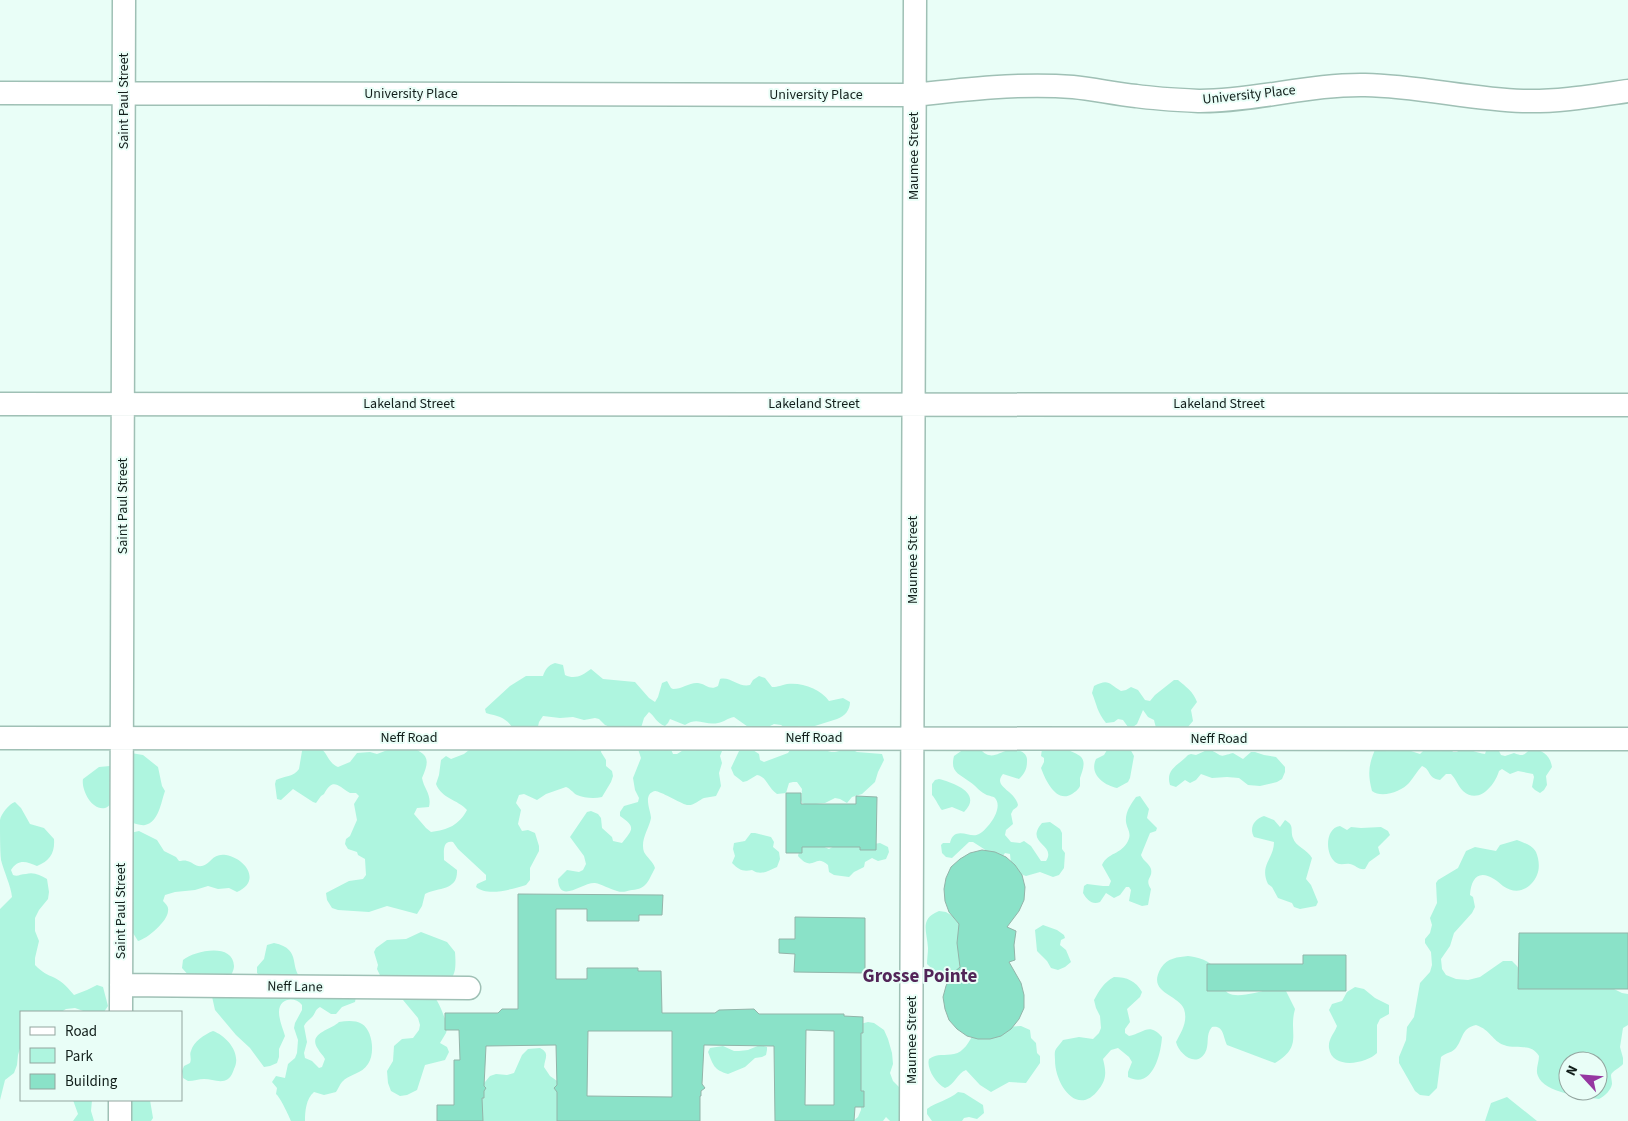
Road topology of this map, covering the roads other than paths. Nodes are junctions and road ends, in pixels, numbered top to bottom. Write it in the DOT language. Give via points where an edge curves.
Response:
graph roads {
  1 [pos="124,0"];
  2 [pos="915,0"];
  3 [pos="1628,91"];
  4 [pos="0,93"];
  5 [pos="124,94"];
  6 [pos="915,95"];
  7 [pos="0,404"];
  8 [pos="123,404"];
  9 [pos="913,404"];
  10 [pos="1628,405"];
  11 [pos="0,738"];
  12 [pos="122,738"];
  13 [pos="912,738"];
  14 [pos="1628,739"];
  15 [pos="121,985"];
  16 [pos="469,988"];
  17 [pos="121,1011"];
  18 [pos="120,1101"];
  19 [pos="120,1121"];
  20 [pos="911,1121"];
  1 -- 5 [label="street, Saint Paul Street"];
  2 -- 6 [label="street, Maumee Street"];
  3 -- 6 [label="street, University Place" via="1575,99 1524,101 1401,86 1363,85 1201,101 1138,97 1074,87 988,87"];
  4 -- 5 [label="street, University Place"];
  5 -- 6 [label="street, University Place"];
  5 -- 8 [label="street, Saint Paul Street"];
  6 -- 9 [label="street, Maumee Street"];
  7 -- 8 [label="street, Lakeland Street"];
  8 -- 9 [label="street, Lakeland Street"];
  8 -- 12 [label="street, Saint Paul Street"];
  9 -- 10 [label="street, Lakeland Street"];
  9 -- 13 [label="street, Maumee Street"];
  11 -- 12 [label="street, Neff Road"];
  12 -- 13 [label="street, Neff Road"];
  12 -- 15 [label="street, Saint Paul Street"];
  13 -- 14 [label="street, Neff Road"];
  13 -- 20 [label="street, Maumee Street"];
  15 -- 16 [label="street, Neff Lane"];
  15 -- 17 [label="street, Saint Paul Street"];
  18 -- 19 [label="street"];
}
